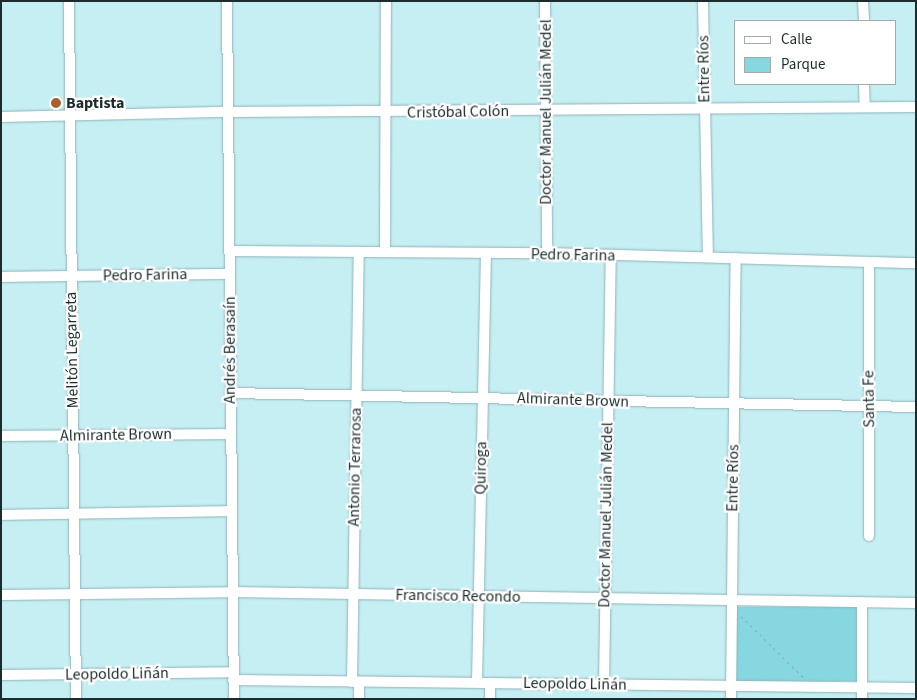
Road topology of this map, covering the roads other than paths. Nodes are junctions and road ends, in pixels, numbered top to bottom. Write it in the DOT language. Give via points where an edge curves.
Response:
graph roads {
  1 [pos="69,1"];
  2 [pos="227,1"];
  3 [pos="386,1"];
  4 [pos="545,1"];
  5 [pos="703,1"];
  6 [pos="863,1"];
  7 [pos="864,20"];
  8 [pos="864,85"];
  9 [pos="916,106"];
  10 [pos="865,107"];
  11 [pos="705,108"];
  12 [pos="546,111"];
  13 [pos="228,112"];
  14 [pos="386,112"];
  15 [pos="70,116"];
  16 [pos="1,117"];
  17 [pos="229,250"];
  18 [pos="358,252"];
  19 [pos="385,252"];
  20 [pos="486,254"];
  21 [pos="547,254"];
  22 [pos="611,256"];
  23 [pos="708,256"];
  24 [pos="736,258"];
  25 [pos="869,262"];
  26 [pos="916,263"];
  27 [pos="230,274"];
  28 [pos="71,276"];
  29 [pos="1,277"];
  30 [pos="230,393"];
  31 [pos="357,396"];
  32 [pos="483,397"];
  33 [pos="608,400"];
  34 [pos="734,404"];
  35 [pos="870,405"];
  36 [pos="916,407"];
  37 [pos="230,434"];
  38 [pos="73,435"];
  39 [pos="1,436"];
  40 [pos="231,511"];
  41 [pos="1,514"];
  42 [pos="73,514"];
  43 [pos="869,536"];
  44 [pos="232,592"];
  45 [pos="74,594"];
  46 [pos="353,594"];
  47 [pos="1,595"];
  48 [pos="478,597"];
  49 [pos="605,599"];
  50 [pos="862,603"];
  51 [pos="916,603"];
  52 [pos="732,604"];
  53 [pos="76,674"];
  54 [pos="1,675"];
  55 [pos="233,676"];
  56 [pos="355,682"];
  57 [pos="477,682"];
  58 [pos="490,683"];
  59 [pos="604,685"];
  60 [pos="731,685"];
  61 [pos="862,688"];
  62 [pos="916,688"];
  63 [pos="76,699"];
  64 [pos="234,699"];
  65 [pos="359,699"];
  66 [pos="490,699"];
  67 [pos="731,699"];
  68 [pos="862,699"];
  1 -- 15 [label="street, Melitón Legarreta"];
  2 -- 13 [label="street, Andrés Berasaín"];
  3 -- 14 [label="street"];
  4 -- 12 [label="street, Doctor Manuel Julián Medel"];
  5 -- 11 [label="street, Entre Ríos"];
  6 -- 7 [label="street"];
  8 -- 10 [label="street"];
  9 -- 10 [label="street, Cristóbal Colón"];
  10 -- 11 [label="street, Cristóbal Colón"];
  11 -- 12 [label="street, Cristóbal Colón"];
  11 -- 23 [label="street, Entre Ríos"];
  12 -- 14 [label="street, Cristóbal Colón"];
  12 -- 21 [label="street, Doctor Manuel Julián Medel"];
  13 -- 14 [label="street, Cristóbal Colón"];
  13 -- 15 [label="street, Cristóbal Colón"];
  13 -- 17 [label="street, Andrés Berasaín"];
  14 -- 19 [label="street"];
  15 -- 16 [label="street, Cristóbal Colón"];
  15 -- 28 [label="street, Melitón Legarreta"];
  17 -- 18 [label="street, Pedro Farina"];
  17 -- 27 [label="street, Andrés Berasaín"];
  18 -- 19 [label="street, Pedro Farina"];
  18 -- 31 [label="street, Antonio Terrarosa"];
  19 -- 20 [label="street, Pedro Farina"];
  20 -- 21 [label="street, Pedro Farina"];
  20 -- 32 [label="street, Quiroga"];
  21 -- 22 [label="street, Pedro Farina"];
  22 -- 23 [label="street, Pedro Farina"];
  22 -- 33 [label="street, Doctor Manuel Julián Medel"];
  23 -- 24 [label="street, Pedro Farina"];
  24 -- 25 [label="street, Pedro Farina"];
  24 -- 34 [label="street, Entre Ríos"];
  25 -- 26 [label="street, Pedro Farina"];
  25 -- 35 [label="street, Santa Fe"];
  27 -- 28 [label="street, Pedro Farina"];
  27 -- 30 [label="street, Andrés Berasaín"];
  28 -- 29 [label="street, Pedro Farina"];
  28 -- 38 [label="street, Melitón Legarreta"];
  30 -- 31 [label="street, Almirante Brown"];
  30 -- 37 [label="street, Andrés Berasaín"];
  31 -- 32 [label="street, Almirante Brown"];
  31 -- 46 [label="street, Antonio Terrarosa"];
  32 -- 33 [label="street, Almirante Brown"];
  32 -- 48 [label="street, Quiroga"];
  33 -- 34 [label="street, Almirante Brown"];
  33 -- 49 [label="street, Doctor Manuel Julián Medel"];
  34 -- 35 [label="street, Almirante Brown"];
  34 -- 52 [label="street, Entre Ríos"];
  35 -- 36 [label="street, Almirante Brown"];
  35 -- 43 [label="street, Santa Fe"];
  37 -- 38 [label="street, Almirante Brown"];
  37 -- 40 [label="street, Andrés Berasaín"];
  38 -- 39 [label="street, Almirante Brown"];
  38 -- 42 [label="street, Melitón Legarreta"];
  40 -- 42 [label="street"];
  40 -- 44 [label="street, Andrés Berasaín"];
  41 -- 42 [label="street"];
  42 -- 45 [label="street, Melitón Legarreta"];
  44 -- 45 [label="street, Francisco Recondo"];
  44 -- 46 [label="street, Francisco Recondo"];
  44 -- 55 [label="street, Andrés Berasaín"];
  45 -- 47 [label="street, Francisco Recondo"];
  45 -- 53 [label="street, Melitón Legarreta"];
  46 -- 48 [label="street, Francisco Recondo"];
  46 -- 56 [label="street, Antonio Terrarosa"];
  48 -- 49 [label="street, Francisco Recondo"];
  48 -- 57 [label="street, Quiroga"];
  49 -- 52 [label="street, Francisco Recondo"];
  49 -- 59 [label="street, Doctor Manuel Julián Medel"];
  50 -- 51 [label="street, Francisco Recondo"];
  50 -- 52 [label="street, Francisco Recondo"];
  50 -- 61 [label="street"];
  52 -- 60 [label="street, Entre Ríos"];
  53 -- 54 [label="street, Leopoldo Liñán"];
  53 -- 55 [label="street, Leopoldo Liñán"];
  53 -- 63 [label="street, Melitón Legarreta"];
  55 -- 56 [label="street, Leopoldo Liñán"];
  55 -- 64 [label="street, Andrés Berasaín"];
  56 -- 57 [label="street, Leopoldo Liñán"];
  56 -- 65 [label="street, Antonio Terrarosa"];
  57 -- 58 [label="street, Leopoldo Liñán"];
  58 -- 59 [label="street, Leopoldo Liñán"];
  58 -- 66 [label="street"];
  59 -- 60 [label="street, Leopoldo Liñán"];
  60 -- 61 [label="street, Leopoldo Liñán"];
  60 -- 67 [label="street, Entre Ríos"];
  61 -- 62 [label="street, Leopoldo Liñán"];
  61 -- 68 [label="street"];
}
